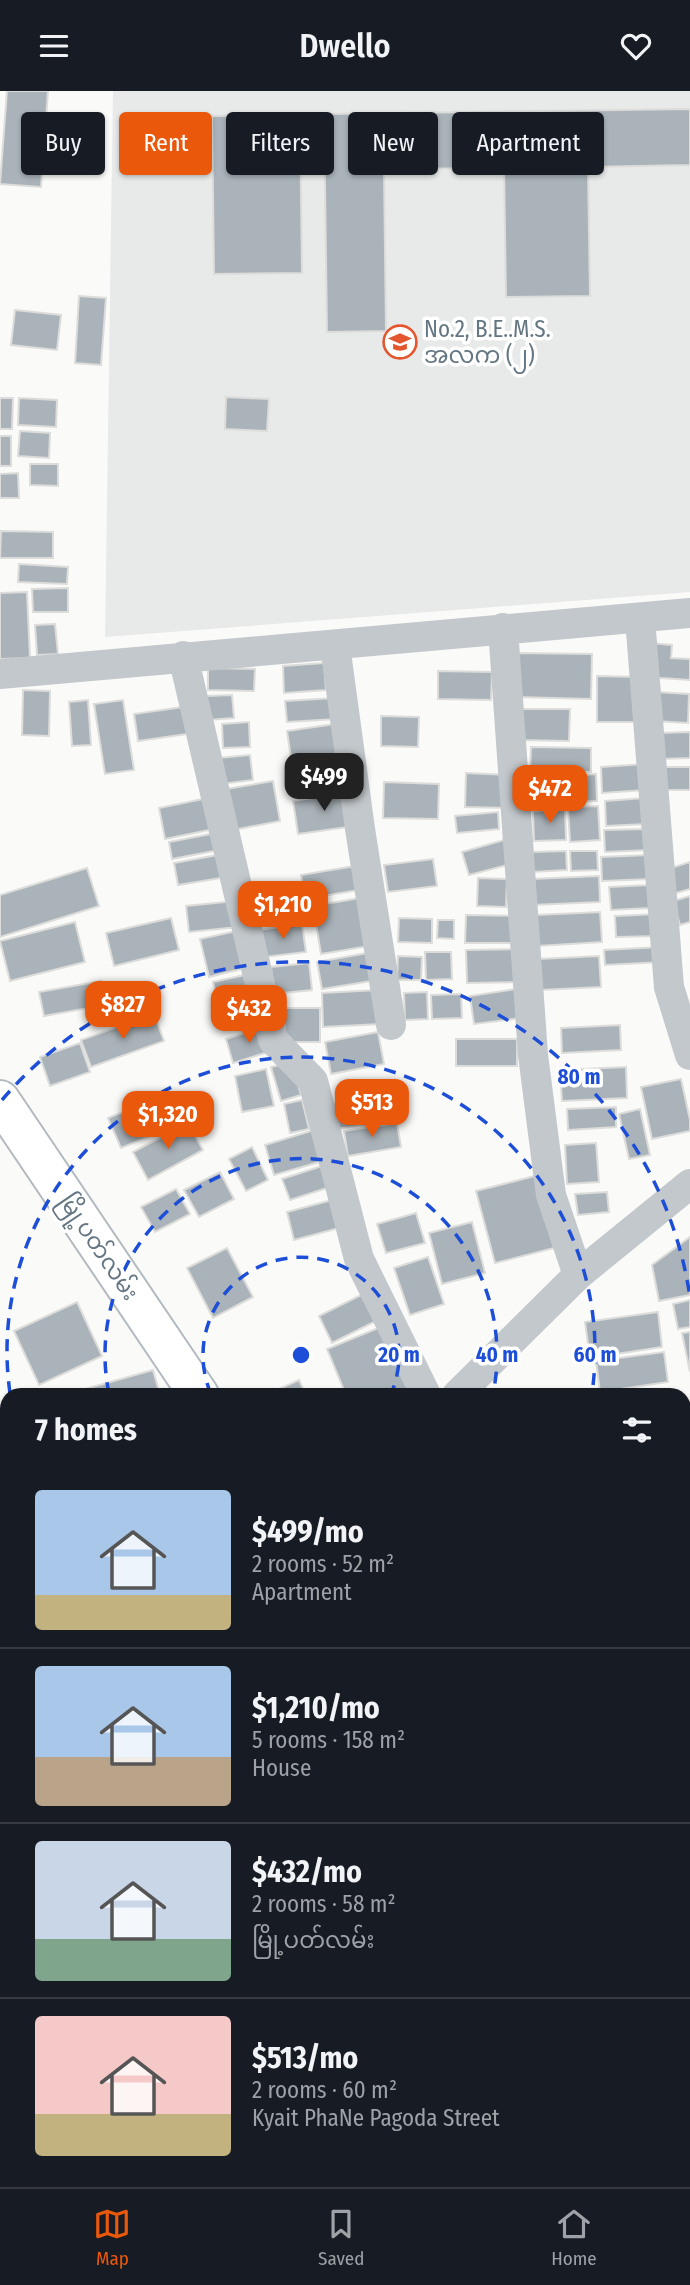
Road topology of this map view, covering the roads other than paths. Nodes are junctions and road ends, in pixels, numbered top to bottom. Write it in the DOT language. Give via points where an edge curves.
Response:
graph roads {
  1 [pos="690,613"];
  2 [pos="640,618"];
  3 [pos="503,628"];
  4 [pos="335,645"];
  5 [pos="183,656"];
  6 [pos="0,674"];
  7 [pos="391,1025"];
  8 [pos="690,1055"];
  9 [pos="0,1100"];
  10 [pos="690,1184"];
  11 [pos="578,1275"];
  12 [pos="194,1388"];
  13 [pos="423,1388"];
  14 [pos="464,1388"];
  1 -- 2 [label="street"];
  2 -- 3 [label="street"];
  2 -- 8 [label="street" via="669,988"];
  3 -- 4 [label="street"];
  3 -- 11 [label="street" via="533,1055 551,1195"];
  4 -- 5 [label="street"];
  4 -- 7 [label="street"];
  5 -- 6 [label="street"];
  5 -- 13 [label="street" via="273,1040 313,1081 359,1259"];
  9 -- 12 [label="main road, မြို့ပတ်လမ်း"];
  10 -- 11 [label="street"];
  11 -- 14 [label="street"];
}
